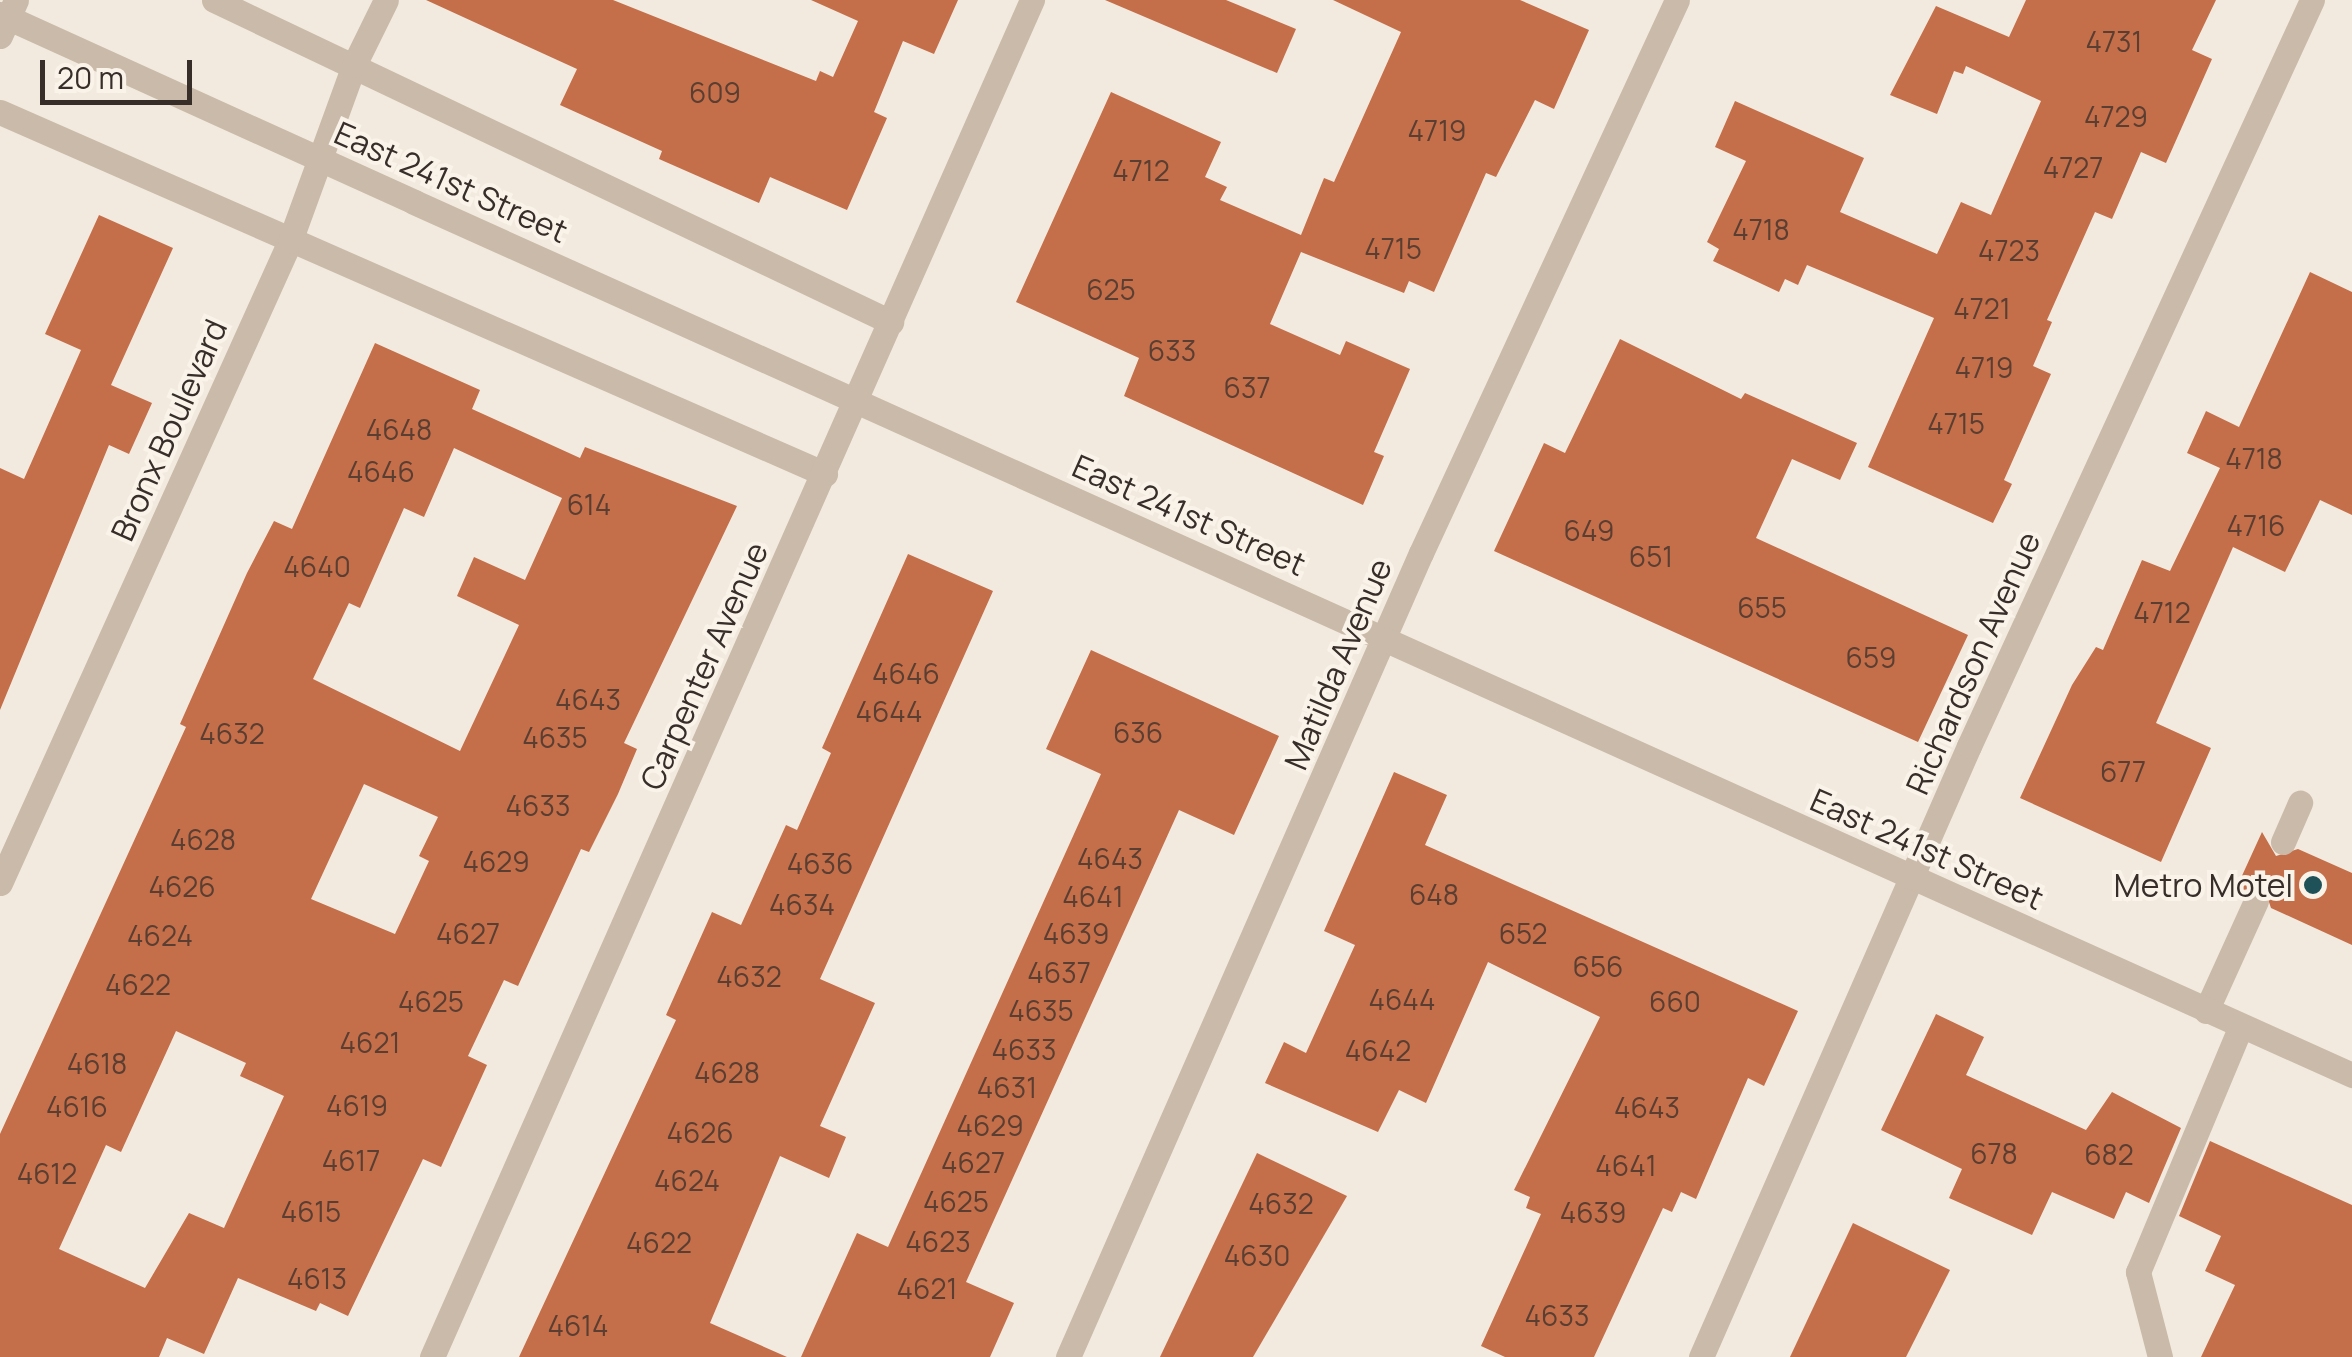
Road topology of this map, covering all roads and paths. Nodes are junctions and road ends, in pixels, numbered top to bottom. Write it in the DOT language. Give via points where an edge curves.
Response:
graph roads {
  1 [pos="16,0"];
  2 [pos="214,0"];
  3 [pos="386,0"];
  4 [pos="1032,0"];
  5 [pos="1677,0"];
  6 [pos="2312,0"];
  7 [pos="0,14"];
  8 [pos="0,36"];
  9 [pos="354,65"];
  10 [pos="0,112"];
  11 [pos="290,241"];
  12 [pos="891,322"];
  13 [pos="858,400"];
  14 [pos="826,474"];
  15 [pos="1384,639"];
  16 [pos="2300,804"];
  17 [pos="2282,842"];
  18 [pos="1912,878"];
  19 [pos="0,883"];
  20 [pos="2256,901"];
  21 [pos="2206,1011"];
  22 [pos="2241,1026"];
  23 [pos="2352,1076"];
  24 [pos="432,1357"];
  25 [pos="1068,1357"];
  26 [pos="1701,1357"];
  27 [pos="2160,1357"];
  1 -- 8 [label="street"];
  2 -- 9 [label="street, East 241st Street"];
  3 -- 9 [label="street, Bronx Boulevard"];
  4 -- 12 [label="street, Carpenter Avenue"];
  5 -- 15 [label="street, Matilda Avenue"];
  6 -- 18 [label="street, Richardson Avenue"];
  7 -- 13 [label="street, East 241st Street, bridge"];
  9 -- 11 [label="street, Bronx Boulevard"];
  9 -- 12 [label="street, East 241st Street"];
  10 -- 11 [label="street"];
  11 -- 14 [label="street"];
  11 -- 19 [label="street, Bronx Boulevard"];
  12 -- 13 [label="street, Carpenter Avenue"];
  13 -- 14 [label="street, Carpenter Avenue"];
  13 -- 15 [label="street, East 241st Street"];
  14 -- 24 [label="street, Carpenter Avenue"];
  15 -- 18 [label="street, East 241st Street"];
  15 -- 25 [label="street, Matilda Avenue"];
  16 -- 17 [label="street"];
  18 -- 21 [label="street, East 241st Street"];
  18 -- 26 [label="street, Richardson Avenue"];
  20 -- 21 [label="street"];
  21 -- 22 [label="street, East 241st Street"];
  22 -- 23 [label="street, East 241st Street"];
  22 -- 27 [label="street" via="2138,1272"];
}
